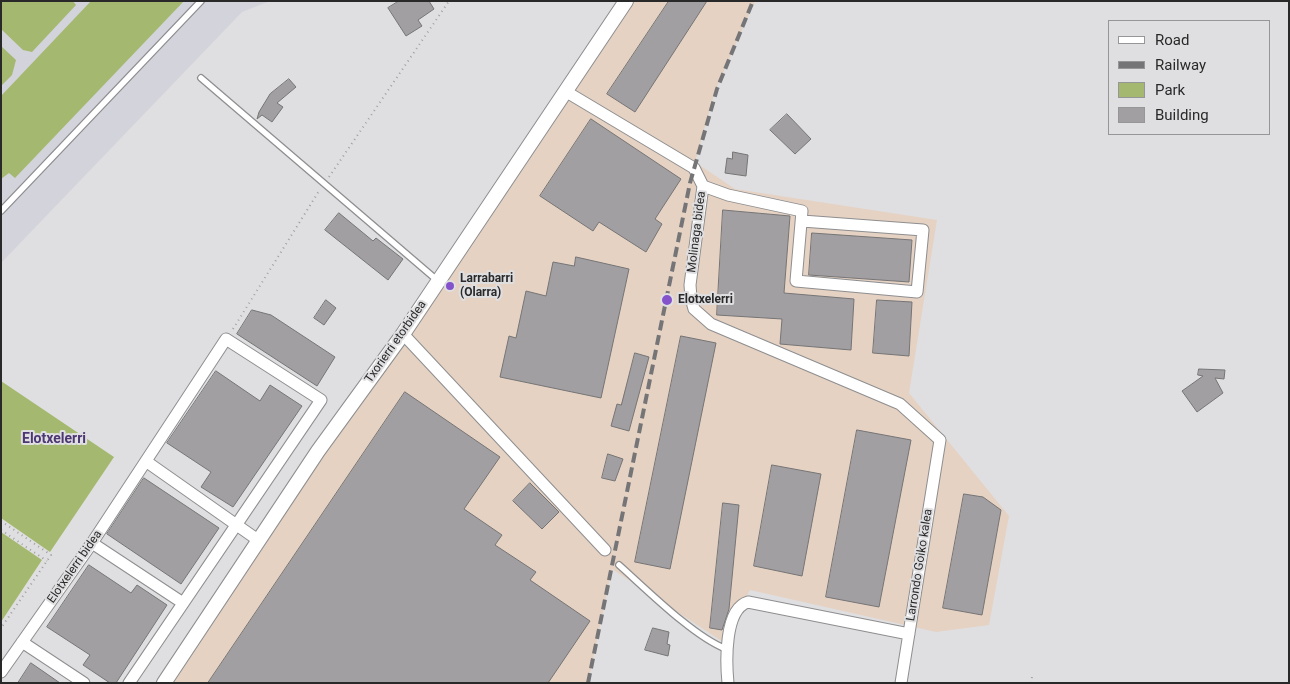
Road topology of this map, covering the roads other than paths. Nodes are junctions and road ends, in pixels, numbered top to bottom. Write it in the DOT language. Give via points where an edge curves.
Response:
graph roads {
  1 [pos="201,1"];
  2 [pos="626,1"];
  3 [pos="201,78"];
  4 [pos="565,91"];
  5 [pos="703,186"];
  6 [pos="1,211"];
  7 [pos="802,220"];
  8 [pos="438,281"];
  9 [pos="403,334"];
  10 [pos="941,447"];
  11 [pos="147,462"];
  12 [pos="236,525"];
  13 [pos="258,540"];
  14 [pos="92,543"];
  15 [pos="605,550"];
  16 [pos="619,565"];
  17 [pos="183,603"];
  18 [pos="909,634"];
  19 [pos="22,642"];
  20 [pos="726,649"];
  21 [pos="1,672"];
  22 [pos="84,683"];
  23 [pos="129,683"];
  24 [pos="164,683"];
  25 [pos="728,683"];
  26 [pos="902,683"];
  1 -- 6 [label="lane"];
  2 -- 4 [label="street, Txorierri etorbidea"];
  3 -- 8 [label="lane"];
  4 -- 5 [label="street, Molinaga bidea" via="694,168"];
  4 -- 8 [label="street, Txorierri etorbidea"];
  5 -- 7 [label="street" via="728,195 802,211"];
  5 -- 10 [label="street, Molinaga bidea" via="690,286 694,309 711,324 900,404 935,434"];
  7 -- 7 [label="street" via="796,281 917,292 923,230"];
  8 -- 9 [label="street, Txorierri etorbidea"];
  9 -- 13 [label="street, Txorierri etorbidea"];
  9 -- 15 [label="street"];
  10 -- 18 [label="street, Larrondo Goiko kalea"];
  11 -- 12 [label="street"];
  11 -- 12 [label="street, Elotxelerri bidea" via="226,339 321,400"];
  11 -- 14 [label="street, Elotxelerri bidea"];
  12 -- 13 [label="street"];
  12 -- 17 [label="street"];
  13 -- 24 [label="street, Txorierri etorbidea"];
  14 -- 17 [label="street"];
  14 -- 19 [label="street, Elotxelerri bidea"];
  16 -- 20 [label="lane" via="680,618 715,645"];
  17 -- 23 [label="street"];
  18 -- 20 [label="street" via="748,602 741,604 735,612"];
  18 -- 26 [label="street, Larrondo Goiko kalea"];
  19 -- 21 [label="street, Elotxelerri bidea"];
  19 -- 22 [label="street"];
  20 -- 25 [label="street"];
}
